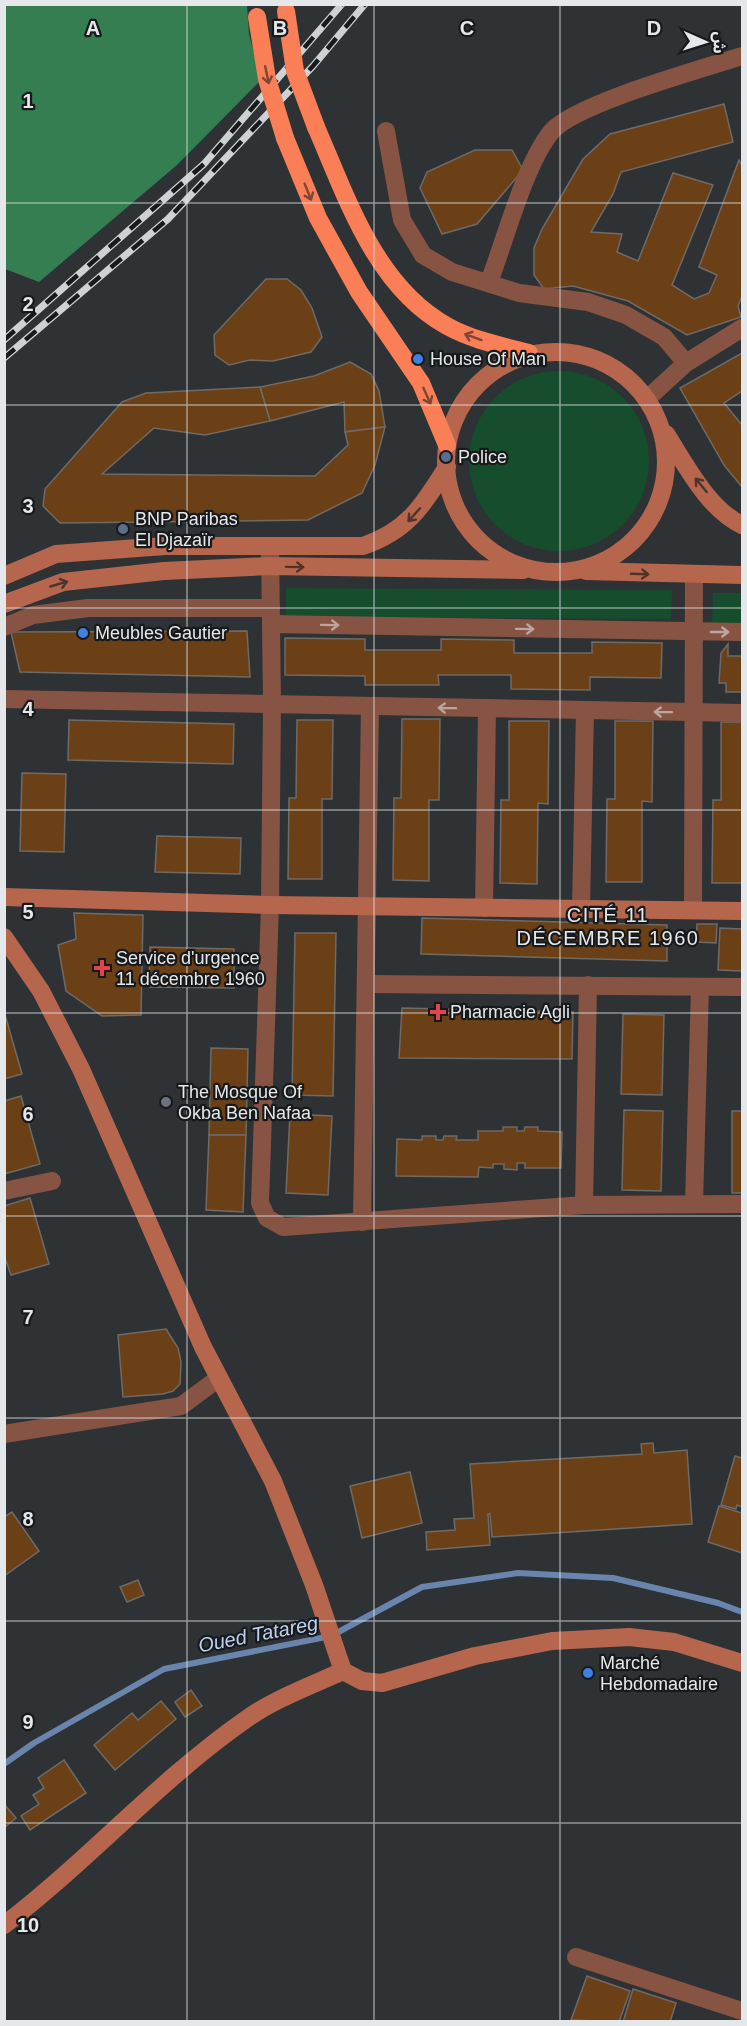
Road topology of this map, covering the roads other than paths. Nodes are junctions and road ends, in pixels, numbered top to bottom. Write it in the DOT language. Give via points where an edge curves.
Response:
graph roads {
  1 [pos="286,8"];
  2 [pos="257,11"];
  3 [pos="742,56"];
  4 [pos="386,130"];
  5 [pos="489,282"];
  6 [pos="742,328"];
  7 [pos="530,354"];
  8 [pos="686,363"];
  9 [pos="648,398"];
  10 [pos="662,429"];
  11 [pos="447,445"];
  12 [pos="447,467"];
  13 [pos="742,525"];
  14 [pos="270,546"];
  15 [pos="269,566"];
  16 [pos="533,569"];
  17 [pos="581,570"];
  18 [pos="694,575"];
  19 [pos="742,575"];
  20 [pos="4,576"];
  21 [pos="4,604"];
  22 [pos="271,616"];
  23 [pos="4,627"];
  24 [pos="694,632"];
  25 [pos="742,632"];
  26 [pos="4,699"];
  27 [pos="272,705"];
  28 [pos="370,706"];
  29 [pos="487,709"];
  30 [pos="585,710"];
  31 [pos="693,712"];
  32 [pos="742,713"];
  33 [pos="4,897"];
  34 [pos="270,905"];
  35 [pos="368,906"];
  36 [pos="483,908"];
  37 [pos="581,909"];
  38 [pos="693,910"];
  39 [pos="742,911"];
  40 [pos="4,937"];
  41 [pos="366,984"];
  42 [pos="588,985"];
  43 [pos="700,987"];
  44 [pos="742,987"];
  45 [pos="52,1181"];
  46 [pos="4,1191"];
  47 [pos="584,1204"];
  48 [pos="694,1204"];
  49 [pos="742,1204"];
  50 [pos="362,1222"];
  51 [pos="219,1378"];
  52 [pos="4,1434"];
  53 [pos="742,1663"];
  54 [pos="343,1671"];
  55 [pos="4,1925"];
  56 [pos="576,1957"];
  57 [pos="742,2011"];
  7 -- 1 [label="highway, one-way, bridge" via="472,338 446,326 419,306 395,280 360,229 316,127 295,71"];
  2 -- 11 [label="highway, one-way, bridge" via="267,79 285,138 318,218 359,292 421,383"];
  3 -- 5 [label="street" via="583,110 553,130 532,164"];
  4 -- 5 [label="street" via="402,220 423,255 452,272"];
  5 -- 8 [label="street" via="519,293 588,302 627,315 664,337"];
  6 -- 8 [label="street"];
  7 -- 9 [label="street" via="563,351 596,357 625,374"];
  7 -- 11 [label="street" via="500,366 475,387 456,414"];
  8 -- 9 [label="street"];
  9 -- 10 [label="street"];
  13 -- 10 [label="street, one-way" via="728,518"];
  10 -- 17 [label="street" via="667,465 656,508 642,532 615,556"];
  11 -- 12 [label="street"];
  12 -- 14 [label="street, one-way" via="411,519 381,540 363,546"];
  12 -- 16 [label="street" via="447,481 459,515 480,543 511,563"];
  14 -- 15 [label="street"];
  14 -- 20 [label="street" via="165,546 56,554"];
  15 -- 16 [label="street, one-way"];
  21 -- 15 [label="street, one-way" via="63,582 164,571"];
  15 -- 22 [label="street"];
  16 -- 17 [label="street" via="545,573"];
  17 -- 18 [label="street, one-way"];
  18 -- 19 [label="street"];
  18 -- 24 [label="street"];
  22 -- 23 [label="street" via="88,608 33,615"];
  22 -- 24 [label="street, one-way"];
  22 -- 27 [label="street"];
  24 -- 25 [label="street, one-way"];
  24 -- 31 [label="street"];
  26 -- 27 [label="street"];
  27 -- 28 [label="street"];
  27 -- 34 [label="street"];
  29 -- 28 [label="street, one-way"];
  28 -- 35 [label="street"];
  29 -- 30 [label="street"];
  29 -- 36 [label="street"];
  31 -- 30 [label="street, one-way"];
  30 -- 37 [label="street"];
  31 -- 32 [label="street"];
  31 -- 38 [label="street"];
  33 -- 34 [label="street"];
  34 -- 35 [label="street"];
  34 -- 50 [label="street" via="260,1203 267,1218 283,1227"];
  35 -- 36 [label="street"];
  35 -- 41 [label="street"];
  36 -- 37 [label="street"];
  37 -- 38 [label="street"];
  38 -- 39 [label="street"];
  40 -- 51 [label="street" via="41,991 81,1069"];
  41 -- 42 [label="street"];
  41 -- 50 [label="street"];
  42 -- 43 [label="street"];
  42 -- 47 [label="street"];
  43 -- 44 [label="street"];
  43 -- 48 [label="street"];
  45 -- 46 [label="street"];
  47 -- 48 [label="street"];
  47 -- 50 [label="street"];
  48 -- 49 [label="street"];
  51 -- 52 [label="street" via="181,1406"];
  51 -- 54 [label="street" via="288,1514"];
  53 -- 54 [label="street" via="674,1642 629,1637 552,1641 475,1656 382,1683 362,1681"];
  54 -- 55 [label="street" via="245,1720"];
  56 -- 57 [label="street"];
}
